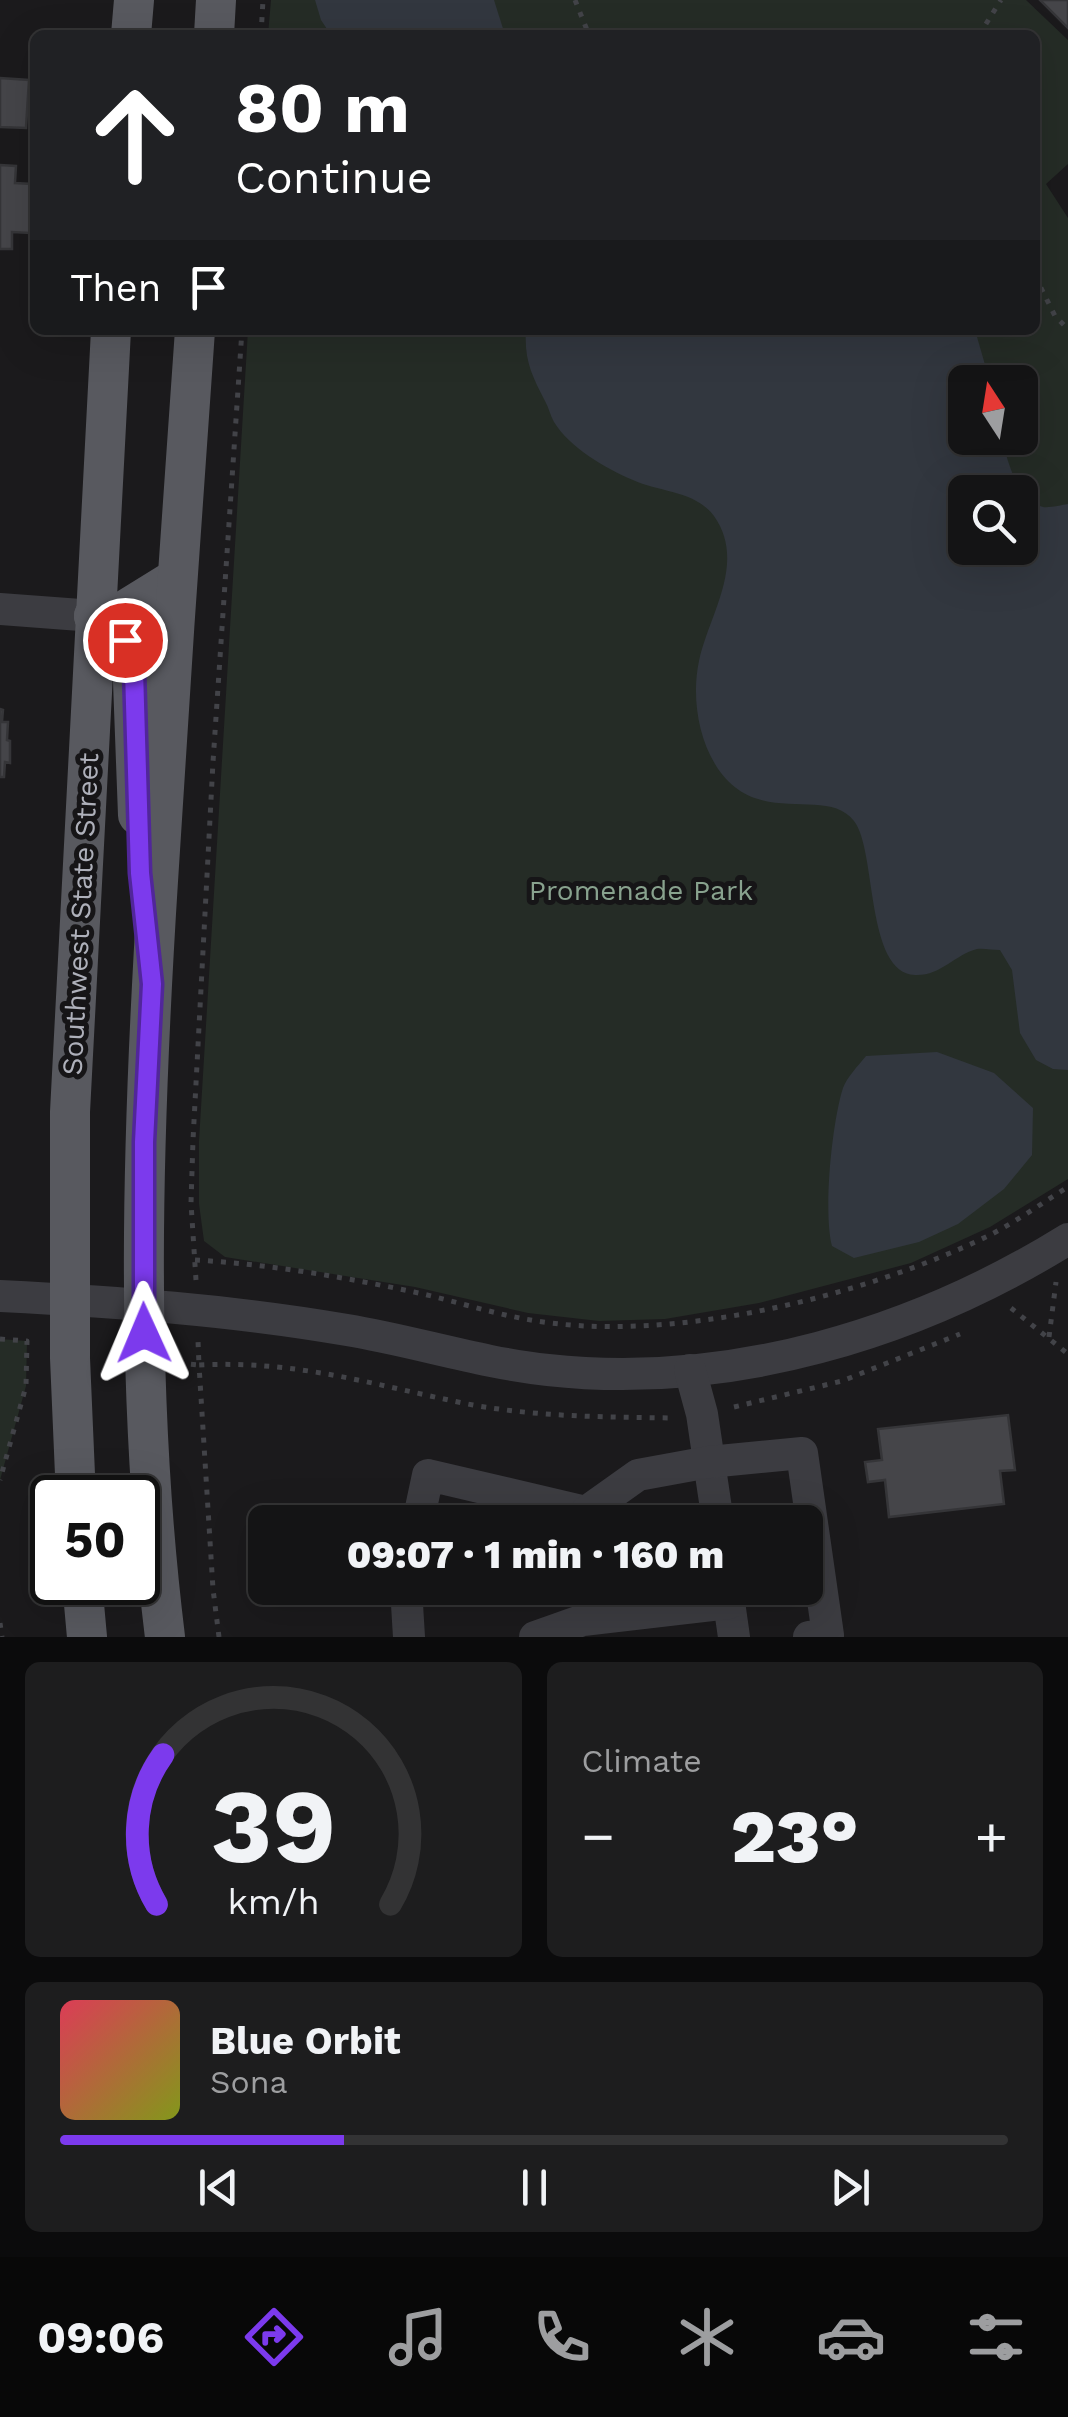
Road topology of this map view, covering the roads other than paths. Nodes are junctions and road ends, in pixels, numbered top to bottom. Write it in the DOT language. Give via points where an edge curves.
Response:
graph roads {
  1 [pos="134,0"];
  2 [pos="216,0"];
  3 [pos="131,30"];
  4 [pos="214,30"];
  5 [pos="111,335"];
  6 [pos="194,335"];
  7 [pos="178,578"];
  8 [pos="0,609"];
  9 [pos="94,616"];
  10 [pos="152,984"];
  11 [pos="1068,1238"];
  12 [pos="0,1296"];
  13 [pos="70,1299"];
  14 [pos="143,1304"];
  15 [pos="690,1370"];
  16 [pos="710,1462"];
  17 [pos="75,1475"];
  18 [pos="424,1505"];
  19 [pos="537,1505"];
  20 [pos="598,1505"];
  21 [pos="716,1505"];
  22 [pos="84,1605"];
  23 [pos="407,1605"];
  24 [pos="670,1605"];
  25 [pos="729,1605"];
  26 [pos="86,1637"];
  27 [pos="165,1637"];
  28 [pos="409,1637"];
  29 [pos="535,1637"];
  30 [pos="734,1637"];
  31 [pos="810,1637"];
  1 -- 3 [label="main road"];
  2 -- 4 [label="main road"];
  5 -- 9 [label="main road, Southwest State Street"];
  6 -- 7 [label="main road"];
  7 -- 9 [label="main road" via="122,612"];
  7 -- 10 [label="main road"];
  8 -- 9 [label="street"];
  9 -- 10 [label="main road" via="125,640 132,655 140,873"];
  9 -- 13 [label="main road, Southwest State Street" via="70,1112"];
  10 -- 14 [label="main road"];
  11 -- 15 [label="street" via="938,1307 860,1336"];
  12 -- 13 [label="street"];
  13 -- 14 [label="street"];
  13 -- 17 [label="main road, Southwest State Street"];
  14 -- 15 [label="street" via="348,1330 543,1370"];
  14 -- 27 [label="main road"];
  15 -- 16 [label="street"];
  16 -- 20 [label="street" via="638,1475"];
  16 -- 21 [label="street"];
  16 -- 31 [label="street" via="802,1453 828,1635"];
  18 -- 19 [label="street" via="428,1476"];
  22 -- 26 [label="main road"];
  23 -- 28 [label="street"];
  24 -- 29 [label="street" via="583,1620"];
  25 -- 30 [label="street"];
}
